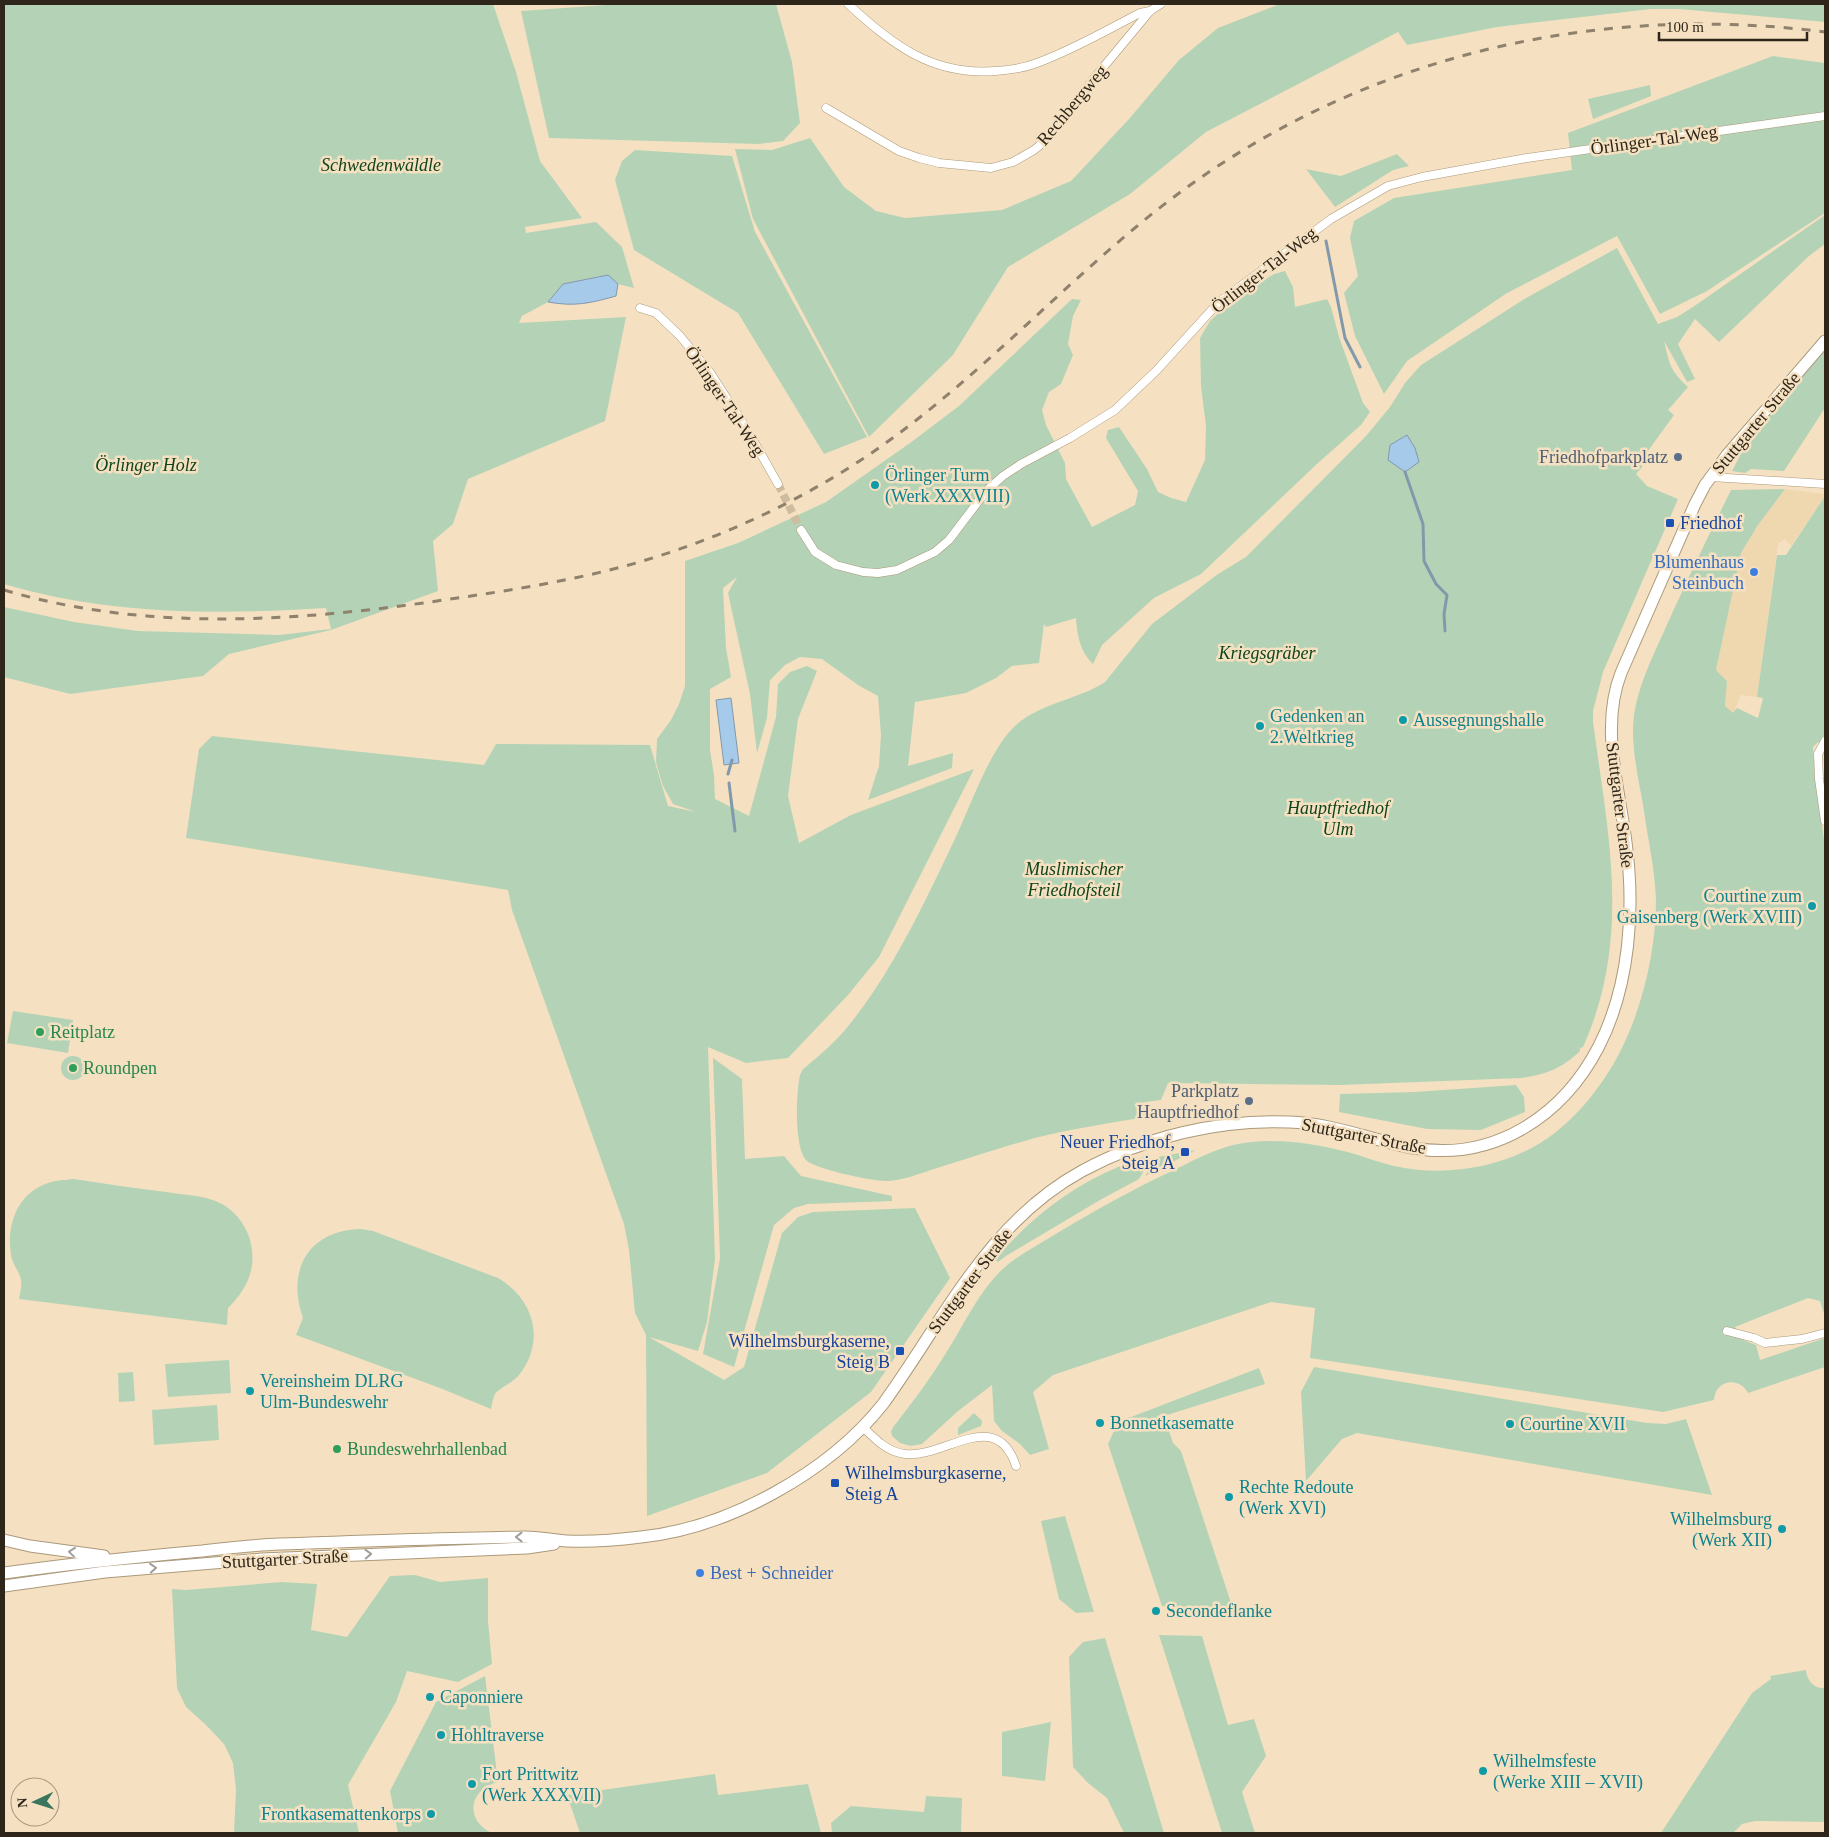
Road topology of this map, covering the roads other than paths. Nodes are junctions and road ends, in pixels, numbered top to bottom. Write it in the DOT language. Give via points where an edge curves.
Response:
graph roads {
  1 [pos="848,4"];
  2 [pos="1161,4"];
  3 [pos="1150,11"];
  4 [pos="826,108"];
  5 [pos="1825,116"];
  6 [pos="640,308"];
  7 [pos="1825,341"];
  8 [pos="1711,476"];
  9 [pos="778,484"];
  10 [pos="1825,484"];
  11 [pos="801,530"];
  12 [pos="1825,741"];
  13 [pos="1825,821"];
  14 [pos="1727,1331"];
  15 [pos="1825,1334"];
  16 [pos="863,1427"];
  17 [pos="1016,1466"];
  18 [pos="4,1540"];
  19 [pos="568,1541"];
  20 [pos="121,1558"];
  21 [pos="4,1573"];
  22 [pos="4,1586"];
  1 -- 3 [label="street" via="883,35 924,60 943,67 978,72 1038,63"];
  2 -- 3 [label="street, Rechbergweg"];
  3 -- 4 [label="street, Rechbergweg" via="1045,141 1013,162 991,168 919,158 890,146"];
  5 -- 11 [label="street, Örlinger-Tal-Weg" via="1527,158 1422,176 1388,186 1331,219 1218,303 1157,370 1115,410 1003,476 935,552 897,570 863,572 836,565 815,552"];
  6 -- 9 [label="street, Örlinger-Tal-Weg" via="656,312 709,371"];
  7 -- 8 [label="main road, Stuttgarter Straße"];
  8 -- 10 [label="street"];
  8 -- 16 [label="main road, Stuttgarter Straße" via="1682,534 1616,687 1611,736 1628,866 1626,947 1618,994 1606,1030 1590,1062 1568,1093 1544,1116 1523,1130 1468,1148 1418,1149 1321,1125 1255,1122 1182,1133 1107,1159 1054,1190 998,1238 893,1390"];
  12 -- 13 [label="street" via="1818,754"];
  14 -- 15 [label="street" via="1766,1343"];
  16 -- 17 [label="street" via="883,1445 905,1454 932,1451 977,1436 989,1437 1006,1447"];
  16 -- 19 [label="main road, Stuttgarter Straße" via="802,1476 722,1516 652,1536"];
  20 -- 18 [label="main road, one-way"];
  19 -- 20 [label="main road, Stuttgarter Straße, one-way" via="524,1536 276,1544"];
  22 -- 19 [label="main road, Stuttgarter Straße, one-way" via="105,1572 262,1559 526,1548"];
  20 -- 21 [label="main road, Stuttgarter Straße"];
}
